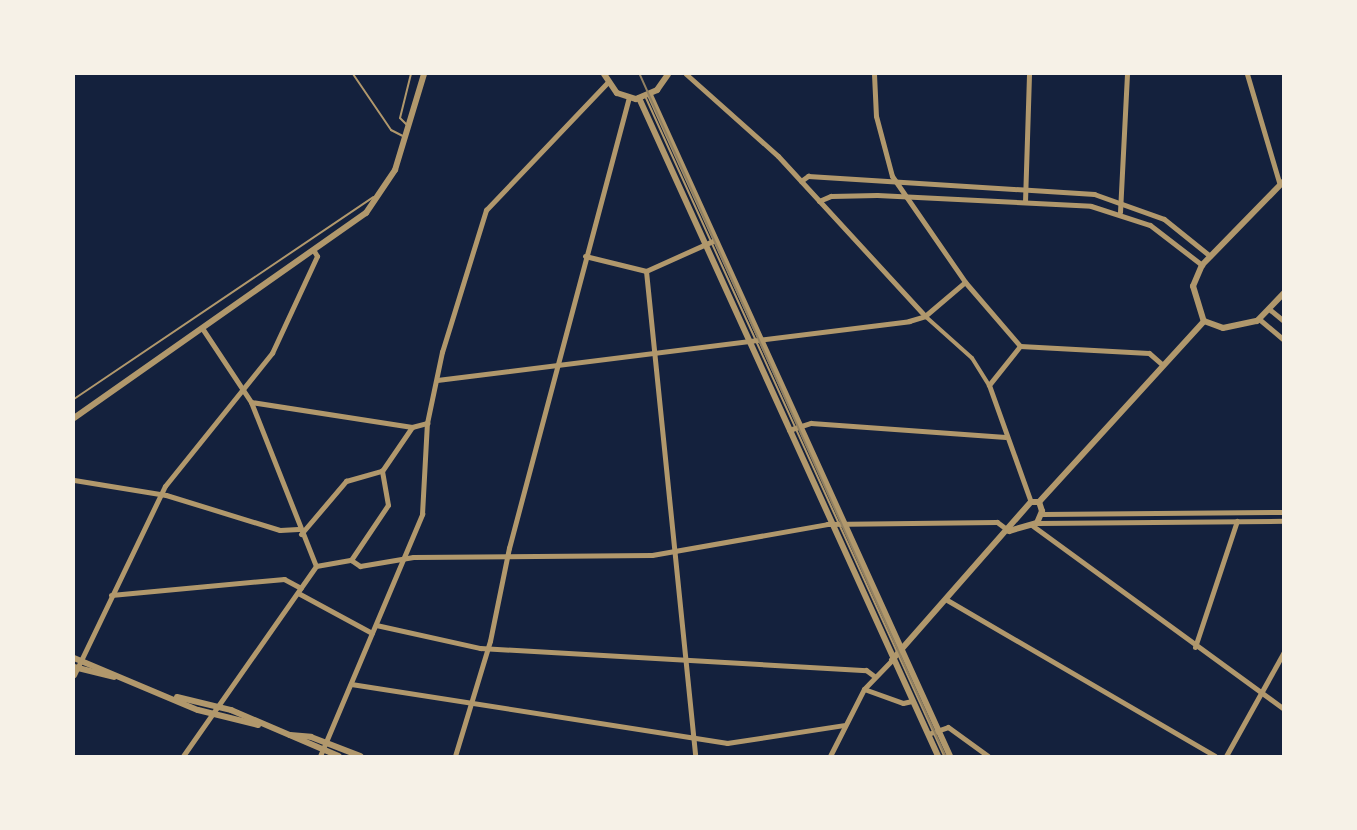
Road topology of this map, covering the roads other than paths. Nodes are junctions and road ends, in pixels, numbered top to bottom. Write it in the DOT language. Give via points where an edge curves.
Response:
graph roads {
  1 [pos="353,74"];
  2 [pos="411,74"];
  3 [pos="424,74"];
  4 [pos="604,74"];
  5 [pos="668,74"];
  6 [pos="686,74"];
  7 [pos="874,74"];
  8 [pos="1029,74"];
  9 [pos="1127,74"];
  10 [pos="1247,74"];
  11 [pos="607,83"];
  12 [pos="645,97"];
  13 [pos="629,98"];
  14 [pos="410,128"];
  15 [pos="407,138"];
  16 [pos="801,181"];
  17 [pos="1282,182"];
  18 [pos="897,184"];
  19 [pos="1026,190"];
  20 [pos="381,193"];
  21 [pos="904,197"];
  22 [pos="819,201"];
  23 [pos="1122,201"];
  24 [pos="1025,202"];
  25 [pos="1120,212"];
  26 [pos="710,242"];
  27 [pos="314,251"];
  28 [pos="585,256"];
  29 [pos="1210,256"];
  30 [pos="1202,265"];
  31 [pos="646,271"];
  32 [pos="965,282"];
  33 [pos="1284,293"];
  34 [pos="1269,309"];
  35 [pos="925,316"];
  36 [pos="1259,319"];
  37 [pos="1204,321"];
  38 [pos="1284,321"];
  39 [pos="202,328"];
  40 [pos="1284,340"];
  41 [pos="755,341"];
  42 [pos="1020,346"];
  43 [pos="655,353"];
  44 [pos="1163,365"];
  45 [pos="556,367"];
  46 [pos="437,380"];
  47 [pos="989,385"];
  48 [pos="243,389"];
  49 [pos="74,399"];
  50 [pos="251,402"];
  51 [pos="74,418"];
  52 [pos="428,423"];
  53 [pos="412,427"];
  54 [pos="794,428"];
  55 [pos="1005,437"];
  56 [pos="382,471"];
  57 [pos="74,480"];
  58 [pos="160,494"];
  59 [pos="1031,502"];
  60 [pos="1039,502"];
  61 [pos="1284,512"];
  62 [pos="1237,513"];
  63 [pos="1042,514"];
  64 [pos="1016,519"];
  65 [pos="1284,521"];
  66 [pos="1237,522"];
  67 [pos="838,523"];
  68 [pos="1035,524"];
  69 [pos="1022,526"];
  70 [pos="300,531"];
  71 [pos="1009,531"];
  72 [pos="674,551"];
  73 [pos="507,555"];
  74 [pos="404,559"];
  75 [pos="351,560"];
  76 [pos="316,566"];
  77 [pos="299,590"];
  78 [pos="111,595"];
  79 [pos="947,600"];
  80 [pos="375,626"];
  81 [pos="372,633"];
  82 [pos="1195,647"];
  83 [pos="488,648"];
  84 [pos="899,652"];
  85 [pos="1284,652"];
  86 [pos="77,659"];
  87 [pos="685,659"];
  88 [pos="892,660"];
  89 [pos="75,668"];
  90 [pos="74,675"];
  91 [pos="874,676"];
  92 [pos="115,677"];
  93 [pos="351,684"];
  94 [pos="864,689"];
  95 [pos="1262,695"];
  96 [pos="174,696"];
  97 [pos="912,701"];
  98 [pos="219,706"];
  99 [pos="471,706"];
  100 [pos="1284,709"];
  101 [pos="213,715"];
  102 [pos="258,724"];
  103 [pos="844,725"];
  104 [pos="933,731"];
  105 [pos="288,735"];
  106 [pos="693,739"];
  107 [pos="327,742"];
  108 [pos="321,754"];
  109 [pos="183,756"];
  110 [pos="339,756"];
  111 [pos="360,756"];
  112 [pos="455,756"];
  113 [pos="695,756"];
  114 [pos="830,756"];
  115 [pos="938,756"];
  116 [pos="944,756"];
  117 [pos="950,756"];
  118 [pos="988,756"];
  119 [pos="1215,756"];
  120 [pos="1226,756"];
  1 -- 15 [label="lane" via="391,130"];
  2 -- 14 [label="lane" via="400,118"];
  3 -- 14 [label="street"];
  4 -- 11 [label="street"];
  5 -- 12 [label="street"];
  6 -- 16 [label="street"];
  7 -- 18 [label="street" via="881,142"];
  8 -- 19 [label="street"];
  9 -- 23 [label="street"];
  10 -- 17 [label="street"];
  11 -- 13 [label="street"];
  11 -- 46 [label="street" via="486,210"];
  12 -- 13 [label="street"];
  12 -- 26 [label="street"];
  12 -- 26 [label="street"];
  13 -- 28 [label="street"];
  14 -- 15 [label="street"];
  15 -- 20 [label="street"];
  16 -- 18 [label="street" via="808,176"];
  16 -- 22 [label="street"];
  17 -- 29 [label="street"];
  18 -- 19 [label="street"];
  18 -- 21 [label="street"];
  19 -- 23 [label="street"];
  19 -- 24 [label="street"];
  20 -- 27 [label="street" via="358,220"];
  20 -- 49 [label="lane" via="331,221"];
  21 -- 22 [label="street" via="837,195"];
  21 -- 24 [label="street"];
  21 -- 32 [label="street"];
  22 -- 35 [label="street"];
  23 -- 25 [label="street"];
  23 -- 29 [label="street" via="1164,219"];
  24 -- 25 [label="street"];
  25 -- 30 [label="street" via="1166,234"];
  26 -- 31 [label="street"];
  26 -- 41 [label="street"];
  26 -- 41 [label="street"];
  27 -- 39 [label="street"];
  27 -- 48 [label="street" via="317,256 272,353"];
  28 -- 31 [label="street"];
  28 -- 45 [label="street"];
  29 -- 30 [label="street"];
  30 -- 37 [label="street" via="1193,296"];
  31 -- 43 [label="street"];
  32 -- 35 [label="street"];
  32 -- 42 [label="street"];
  33 -- 34 [label="street"];
  34 -- 36 [label="street"];
  34 -- 38 [label="street"];
  35 -- 41 [label="street"];
  35 -- 47 [label="street" via="972,358"];
  36 -- 37 [label="street" via="1236,329"];
  36 -- 40 [label="street"];
  37 -- 44 [label="street"];
  39 -- 48 [label="street"];
  39 -- 51 [label="street"];
  41 -- 43 [label="street"];
  41 -- 54 [label="street"];
  41 -- 54 [label="street"];
  42 -- 44 [label="street" via="1149,353"];
  42 -- 47 [label="street"];
  43 -- 45 [label="street"];
  43 -- 72 [label="street"];
  44 -- 60 [label="street"];
  45 -- 46 [label="street"];
  45 -- 73 [label="street"];
  46 -- 52 [label="street"];
  47 -- 55 [label="street"];
  48 -- 50 [label="street"];
  48 -- 58 [label="street"];
  50 -- 53 [label="street" via="340,420"];
  50 -- 70 [label="street"];
  52 -- 53 [label="street"];
  52 -- 74 [label="street" via="426,497"];
  53 -- 56 [label="street"];
  54 -- 55 [label="street"];
  54 -- 67 [label="street"];
  54 -- 67 [label="street"];
  55 -- 59 [label="street"];
  56 -- 70 [label="street" via="346,481"];
  56 -- 75 [label="street" via="388,505"];
  57 -- 58 [label="street"];
  58 -- 70 [label="street" via="280,530"];
  58 -- 78 [label="street"];
  59 -- 60 [label="street"];
  59 -- 64 [label="street"];
  60 -- 63 [label="street"];
  61 -- 62 [label="street"];
  62 -- 63 [label="street"];
  62 -- 66 [label="street"];
  63 -- 68 [label="street"];
  64 -- 69 [label="street"];
  64 -- 71 [label="street"];
  65 -- 66 [label="street"];
  66 -- 68 [label="street"];
  66 -- 82 [label="street"];
  67 -- 71 [label="street" via="997,522"];
  67 -- 72 [label="street"];
  67 -- 84 [label="street"];
  67 -- 88 [label="street"];
  68 -- 69 [label="street"];
  68 -- 82 [label="street"];
  69 -- 71 [label="street"];
  70 -- 76 [label="street"];
  71 -- 79 [label="street"];
  72 -- 73 [label="street"];
  72 -- 87 [label="street"];
  73 -- 74 [label="street"];
  73 -- 83 [label="street"];
  74 -- 75 [label="street" via="360,566"];
  74 -- 80 [label="street"];
  75 -- 76 [label="street"];
  76 -- 77 [label="street"];
  77 -- 78 [label="street" via="284,579"];
  77 -- 81 [label="street"];
  77 -- 98 [label="street"];
  78 -- 86 [label="street"];
  79 -- 84 [label="street"];
  79 -- 119 [label="street"];
  80 -- 81 [label="street"];
  80 -- 83 [label="street"];
  81 -- 93 [label="street"];
  82 -- 95 [label="street"];
  83 -- 87 [label="street"];
  83 -- 99 [label="street"];
  84 -- 88 [label="street"];
  84 -- 104 [label="street"];
  85 -- 95 [label="street"];
  86 -- 89 [label="street"];
  86 -- 92 [label="street"];
  87 -- 91 [label="street" via="866,670"];
  87 -- 106 [label="street"];
  88 -- 91 [label="street"];
  88 -- 97 [label="street"];
  89 -- 90 [label="street"];
  89 -- 92 [label="street"];
  91 -- 94 [label="street"];
  92 -- 96 [label="street"];
  93 -- 99 [label="street"];
  93 -- 107 [label="street"];
  94 -- 97 [label="street" via="903,703"];
  94 -- 103 [label="street"];
  95 -- 100 [label="street"];
  95 -- 120 [label="street"];
  96 -- 98 [label="street"];
  96 -- 101 [label="street"];
  97 -- 104 [label="street"];
  98 -- 101 [label="street"];
  98 -- 102 [label="street"];
  99 -- 106 [label="street"];
  99 -- 112 [label="street"];
  101 -- 102 [label="street"];
  101 -- 109 [label="street"];
  102 -- 105 [label="street"];
  103 -- 106 [label="street" via="829,723 757,741"];
  103 -- 114 [label="street"];
  104 -- 115 [label="street"];
  104 -- 116 [label="lane"];
  104 -- 117 [label="street"];
  104 -- 118 [label="street" via="948,727"];
  105 -- 107 [label="street"];
  105 -- 108 [label="street"];
  106 -- 113 [label="street"];
  107 -- 108 [label="street"];
  107 -- 111 [label="street"];
  108 -- 110 [label="street"];
}
